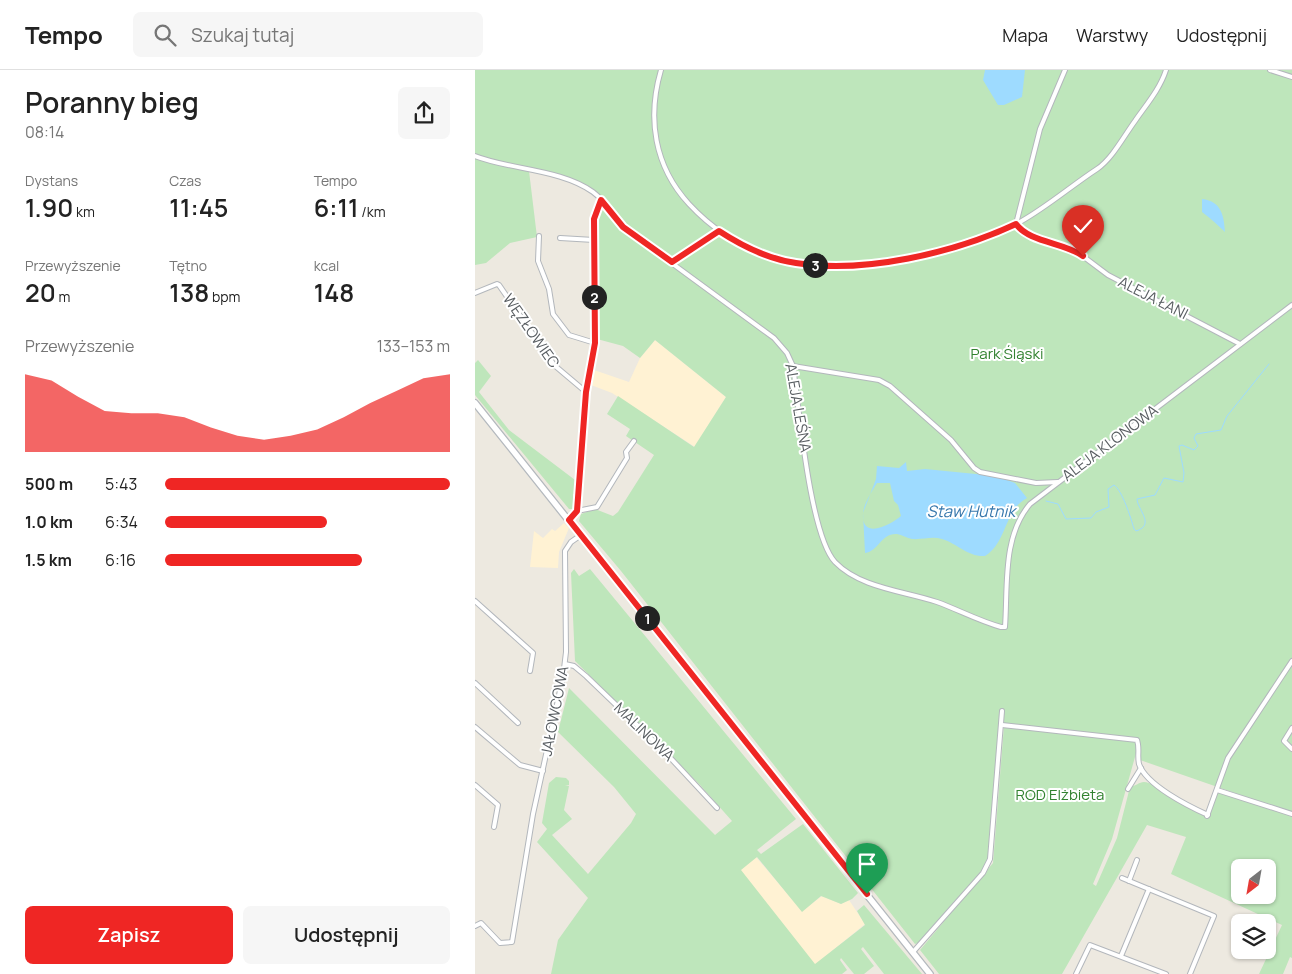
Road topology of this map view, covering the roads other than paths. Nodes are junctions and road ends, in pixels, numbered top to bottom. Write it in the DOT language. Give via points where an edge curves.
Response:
graph roads {
  1 [pos="661,70"];
  2 [pos="1065,70"];
  3 [pos="1166,70"];
  4 [pos="1270,70"];
  5 [pos="1292,77"];
  6 [pos="475,156"];
  7 [pos="601,200"];
  8 [pos="1016,224"];
  9 [pos="719,231"];
  10 [pos="539,236"];
  11 [pos="560,238"];
  12 [pos="594,240"];
  13 [pos="672,262"];
  14 [pos="475,293"];
  15 [pos="1292,304"];
  16 [pos="595,343"];
  17 [pos="1240,344"];
  18 [pos="793,366"];
  19 [pos="586,392"];
  20 [pos="475,403"];
  21 [pos="634,441"];
  22 [pos="1058,482"];
  23 [pos="577,511"];
  24 [pos="569,520"];
  25 [pos="581,535"];
  26 [pos="475,601"];
  27 [pos="1005,627"];
  28 [pos="1292,661"];
  29 [pos="565,664"];
  30 [pos="530,671"];
  31 [pos="475,683"];
  32 [pos="1001,711"];
  33 [pos="518,723"];
  34 [pos="1002,725"];
  35 [pos="475,727"];
  36 [pos="1292,728"];
  37 [pos="1292,749"];
  38 [pos="1141,768"];
  39 [pos="543,771"];
  40 [pos="475,784"];
  41 [pos="1128,789"];
  42 [pos="1217,790"];
  43 [pos="717,808"];
  44 [pos="1292,814"];
  45 [pos="494,828"];
  46 [pos="1137,860"];
  47 [pos="1123,878"];
  48 [pos="1129,881"];
  49 [pos="1149,889"];
  50 [pos="475,926"];
  51 [pos="913,952"];
  52 [pos="1121,956"];
  53 [pos="1153,972"];
  54 [pos="930,974"];
  55 [pos="1076,974"];
  56 [pos="1165,974"];
  57 [pos="1190,974"];
  1 -- 9 [label="street" via="653,115 662,163 684,198"];
  2 -- 8 [label="street" via="1038,135"];
  3 -- 8 [label="street" via="1151,98 1098,168"];
  4 -- 5 [label="street"];
  6 -- 7 [label="street, ALEJA LEŚNA" via="575,182"];
  7 -- 12 [label="street" via="594,219"];
  7 -- 13 [label="street, ALEJA LEŚNA" via="623,227"];
  8 -- 9 [label="street" via="941,250 842,265 779,259 748,248"];
  8 -- 17 [label="street, ALEJA ŁANI" via="1029,234 1076,251 1108,275"];
  9 -- 13 [label="street"];
  10 -- 16 [label="street" via="538,261 549,290 553,314 569,335"];
  11 -- 12 [label="street"];
  12 -- 16 [label="street"];
  13 -- 18 [label="street, ALEJA LEŚNA" via="774,338"];
  14 -- 19 [label="street, WĘZŁOWIEC" via="499,285 554,365"];
  15 -- 17 [label="street, ALEJA KLONOWA"];
  16 -- 19 [label="street"];
  17 -- 22 [label="street, ALEJA KLONOWA"];
  18 -- 22 [label="street" via="879,380 890,386 984,472 1036,483"];
  18 -- 27 [label="street, ALEJA LEŚNA" via="817,520 827,551 835,562 862,580 937,602 995,626"];
  19 -- 23 [label="street"];
  20 -- 24 [label="street"];
  21 -- 23 [label="street" via="597,507"];
  22 -- 27 [label="street, ALEJA KLONOWA" via="1030,504 1014,528 1010,544"];
  23 -- 24 [label="street"];
  24 -- 25 [label="street"];
  25 -- 29 [label="street, JAŁOWCOWA" via="568,546 565,554"];
  25 -- 51 [label="street"];
  26 -- 30 [label="street" via="533,653"];
  28 -- 42 [label="street" via="1228,758"];
  29 -- 39 [label="street, JAŁOWCOWA"];
  29 -- 43 [label="street, MALINOWA" via="575,666 586,676 669,756"];
  31 -- 33 [label="street"];
  32 -- 34 [label="street"];
  34 -- 38 [label="street" via="1134,739 1138,742"];
  34 -- 51 [label="street" via="990,859 983,873"];
  35 -- 39 [label="street" via="520,766"];
  36 -- 37 [label="street" via="1284,741"];
  38 -- 41 [label="street"];
  38 -- 42 [label="street" via="1156,784 1207,816"];
  39 -- 50 [label="street, JAŁOWCOWA" via="512,942 500,943 481,923"];
  40 -- 45 [label="street" via="498,805"];
  42 -- 44 [label="street"];
  46 -- 48 [label="street"];
  47 -- 48 [label="street"];
  48 -- 49 [label="street"];
  49 -- 52 [label="street"];
  49 -- 57 [label="street" via="1213,916"];
  51 -- 54 [label="street"];
  52 -- 53 [label="street"];
  52 -- 55 [label="street" via="1090,945"];
  53 -- 56 [label="street"];
}
